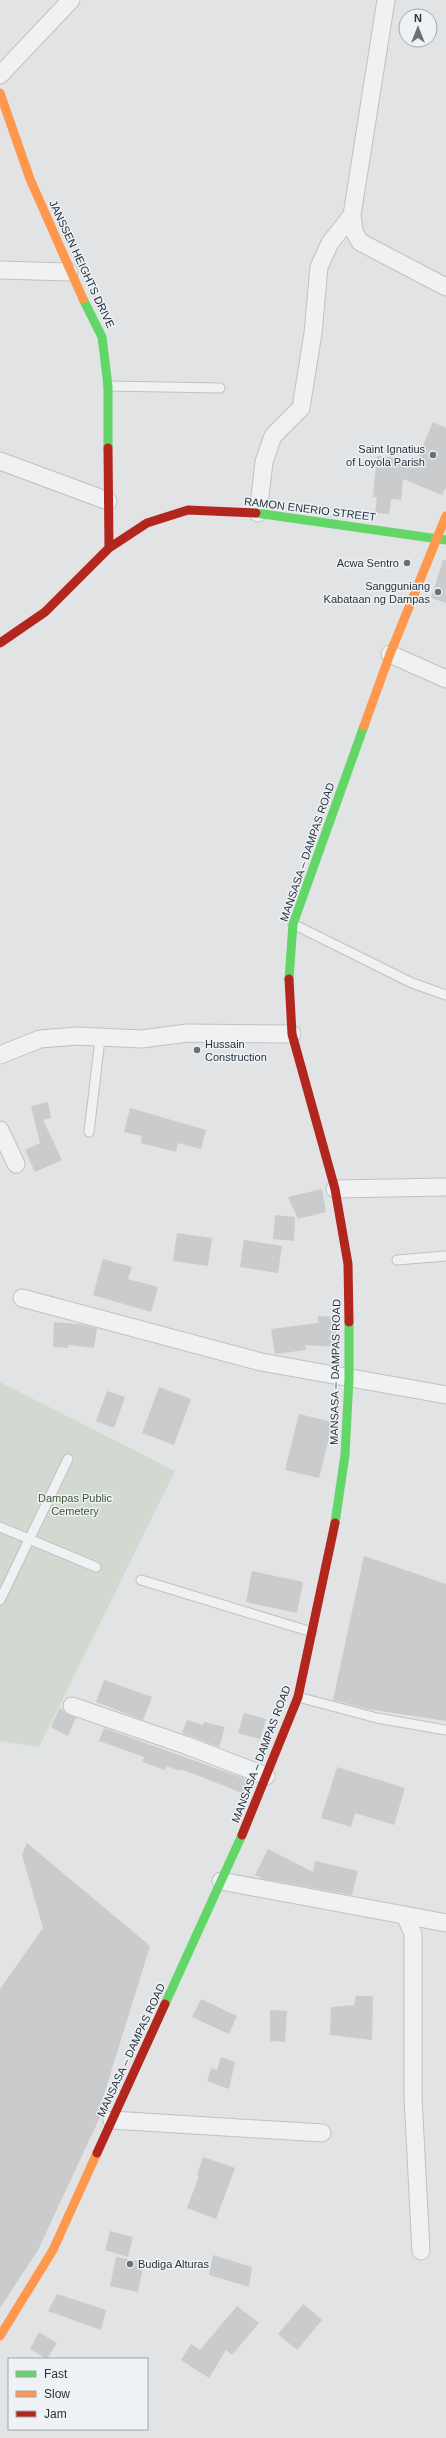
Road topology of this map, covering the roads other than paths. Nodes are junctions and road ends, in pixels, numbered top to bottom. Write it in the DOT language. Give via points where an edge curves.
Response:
graph roads {
  1 [pos="71,0"];
  2 [pos="386,0"];
  3 [pos="0,75"];
  4 [pos="0,93"];
  5 [pos="352,215"];
  6 [pos="0,270"];
  7 [pos="70,272"];
  8 [pos="446,288"];
  9 [pos="108,386"];
  10 [pos="220,388"];
  11 [pos="0,461"];
  12 [pos="108,501"];
  13 [pos="258,513"];
  14 [pos="446,516"];
  15 [pos="436,538"];
  16 [pos="446,540"];
  17 [pos="109,548"];
  18 [pos="0,643"];
  19 [pos="390,654"];
  20 [pos="446,680"];
  21 [pos="293,924"];
  22 [pos="446,995"];
  23 [pos="292,1034"];
  24 [pos="100,1039"];
  25 [pos="0,1055"];
  26 [pos="0,1130"];
  27 [pos="89,1132"];
  28 [pos="16,1164"];
  29 [pos="446,1187"];
  30 [pos="335,1189"];
  31 [pos="446,1256"];
  32 [pos="397,1260"];
  33 [pos="22,1298"];
  34 [pos="349,1379"];
  35 [pos="446,1395"];
  36 [pos="68,1459"];
  37 [pos="0,1526"];
  38 [pos="30,1539"];
  39 [pos="96,1567"];
  40 [pos="141,1580"];
  41 [pos="0,1600"];
  42 [pos="312,1632"];
  43 [pos="298,1697"];
  44 [pos="72,1706"];
  45 [pos="446,1730"];
  46 [pos="266,1776"];
  47 [pos="221,1881"];
  48 [pos="406,1917"];
  49 [pos="446,1924"];
  50 [pos="112,2120"];
  51 [pos="322,2133"];
  52 [pos="421,2251"];
  53 [pos="0,2336"];
  1 -- 3 [label="street"];
  2 -- 5 [label="street"];
  4 -- 7 [label="main road, JANSSEN HEIGHTS DRIVE" via="30,179"];
  5 -- 8 [label="street" via="354,231 360,242"];
  5 -- 13 [label="street" via="330,243 319,267 313,333 301,408 273,436 264,462"];
  6 -- 7 [label="street"];
  7 -- 9 [label="main road, JANSSEN HEIGHTS DRIVE" via="102,337"];
  9 -- 10 [label="lane"];
  9 -- 12 [label="main road, JANSSEN HEIGHTS DRIVE"];
  11 -- 12 [label="street"];
  12 -- 17 [label="main road, JANSSEN HEIGHTS DRIVE"];
  13 -- 15 [label="main road, RAMON ENERIO STREET"];
  13 -- 17 [label="main road, RAMON ENERIO STREET" via="188,510 148,523"];
  14 -- 15 [label="main road, MANSASA – DAMPAS ROAD"];
  15 -- 16 [label="main road, RAMON ENERIO STREET"];
  15 -- 19 [label="main road, MANSASA – DAMPAS ROAD"];
  17 -- 18 [label="main road, RAMON ENERIO STREET" via="44,612"];
  19 -- 20 [label="street"];
  19 -- 21 [label="main road, MANSASA – DAMPAS ROAD"];
  21 -- 22 [label="lane" via="412,983"];
  21 -- 23 [label="main road, MANSASA – DAMPAS ROAD" via="288,971"];
  23 -- 24 [label="street" via="187,1033 142,1039"];
  23 -- 30 [label="main road, MANSASA – DAMPAS ROAD"];
  24 -- 25 [label="street" via="77,1036 40,1039"];
  24 -- 27 [label="lane"];
  26 -- 28 [label="street"];
  29 -- 30 [label="street"];
  30 -- 34 [label="main road, MANSASA – DAMPAS ROAD" via="348,1264"];
  31 -- 32 [label="lane"];
  33 -- 34 [label="street" via="261,1362"];
  34 -- 35 [label="street"];
  34 -- 42 [label="main road, MANSASA – DAMPAS ROAD" via="345,1455 334,1529"];
  36 -- 38 [label="lane"];
  37 -- 38 [label="lane"];
  38 -- 39 [label="lane"];
  38 -- 41 [label="lane"];
  40 -- 42 [label="lane"];
  42 -- 43 [label="main road, MANSASA – DAMPAS ROAD"];
  43 -- 45 [label="lane" via="377,1718"];
  43 -- 46 [label="main road, MANSASA – DAMPAS ROAD"];
  44 -- 46 [label="street"];
  46 -- 47 [label="main road, MANSASA – DAMPAS ROAD"];
  47 -- 48 [label="street"];
  47 -- 50 [label="main road, MANSASA – DAMPAS ROAD"];
  48 -- 49 [label="street"];
  48 -- 52 [label="street" via="413,1934 413,2097"];
  50 -- 51 [label="street"];
  50 -- 53 [label="main road, MANSASA – DAMPAS ROAD" via="53,2250"];
}
